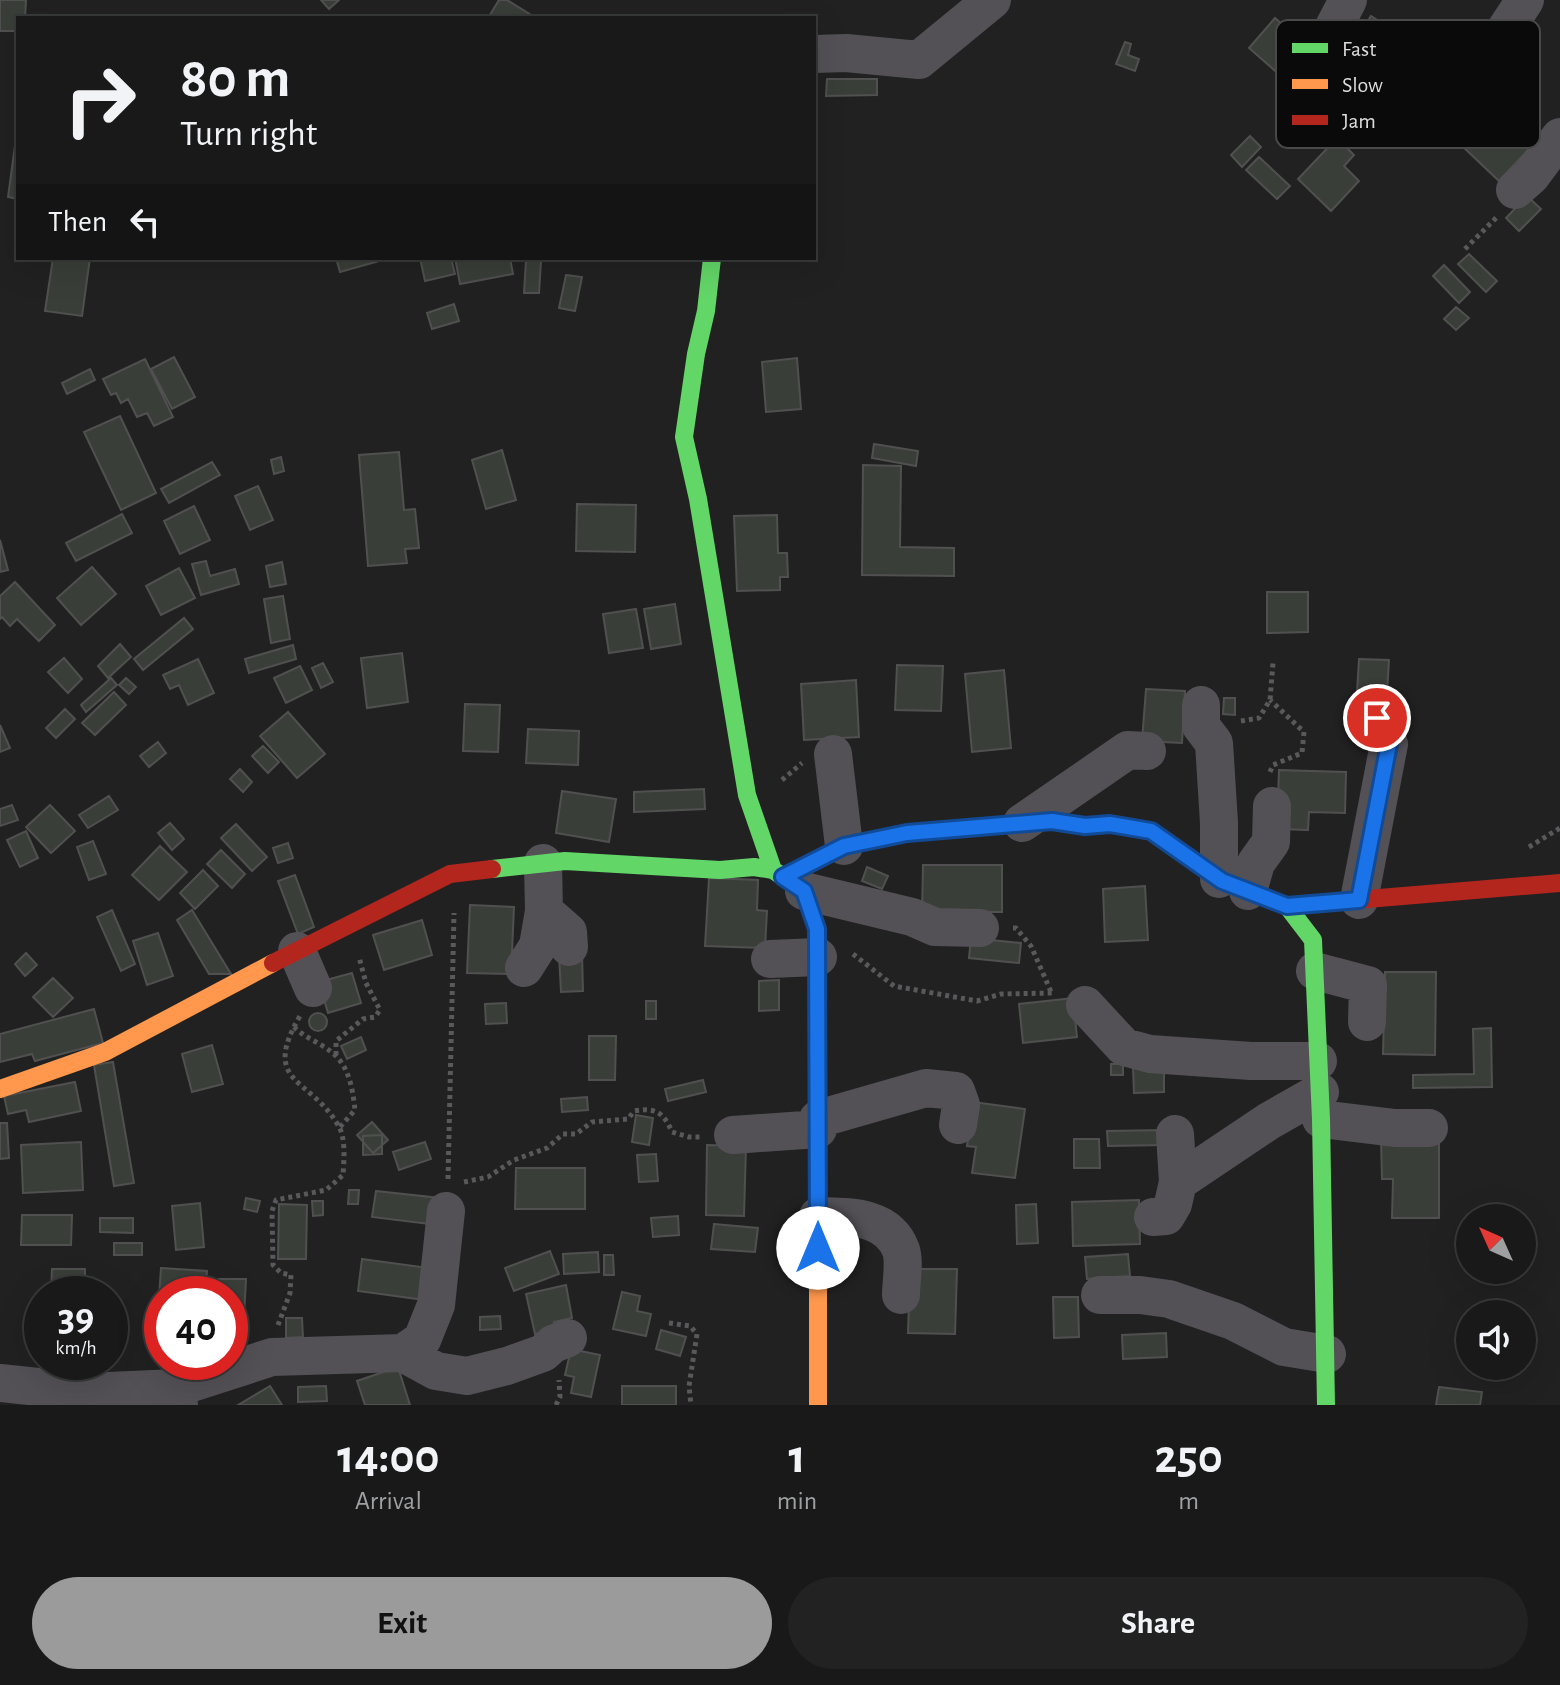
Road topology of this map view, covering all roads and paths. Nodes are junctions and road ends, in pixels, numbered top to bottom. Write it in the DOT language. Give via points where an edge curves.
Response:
graph roads {
  1 [pos="992,0"];
  2 [pos="1348,0"];
  3 [pos="1525,0"];
  4 [pos="1338,20"];
  5 [pos="1512,20"];
  6 [pos="816,54"];
  7 [pos="1560,137"];
  8 [pos="1515,190"];
  9 [pos="1465,249"];
  10 [pos="712,260"];
  11 [pos="1273,663"];
  12 [pos="1270,700"];
  13 [pos="1201,705"];
  14 [pos="1377,718"];
  15 [pos="1214,743"];
  16 [pos="1147,751"];
  17 [pos="833,754"];
  18 [pos="747,795"];
  19 [pos="1272,806"];
  20 [pos="1022,823"];
  21 [pos="844,846"];
  22 [pos="543,863"];
  23 [pos="450,874"];
  24 [pos="787,879"];
  25 [pos="1560,883"];
  26 [pos="1233,885"];
  27 [pos="1506,886"];
  28 [pos="1560,893"];
  29 [pos="1359,900"];
  30 [pos="1287,906"];
  31 [pos="544,911"];
  32 [pos="351,922"];
  33 [pos="980,928"];
  34 [pos="817,943"];
  35 [pos="569,947"];
  36 [pos="297,951"];
  37 [pos="770,959"];
  38 [pos="524,968"];
  39 [pos="1315,971"];
  40 [pos="313,988"];
  41 [pos="1069,999"];
  42 [pos="1367,1022"];
  43 [pos="294,1027"];
  44 [pos="336,1055"];
  45 [pos="0,1089"];
  46 [pos="1320,1090"];
  47 [pos="818,1124"];
  48 [pos="958,1125"];
  49 [pos="340,1127"];
  50 [pos="1429,1128"];
  51 [pos="1175,1134"];
  52 [pos="733,1135"];
  53 [pos="1178,1182"];
  54 [pos="447,1199"];
  55 [pos="818,1216"];
  56 [pos="1153,1217"];
  57 [pos="291,1275"];
  58 [pos="901,1295"];
  59 [pos="1100,1295"];
  60 [pos="669,1323"];
  61 [pos="568,1338"];
  62 [pos="403,1353"];
  63 [pos="1327,1354"];
  64 [pos="0,1383"];
  65 [pos="178,1396"];
  66 [pos="691,1405"];
  67 [pos="818,1405"];
  68 [pos="1326,1405"];
  1 -- 6 [label="street" via="919,60"];
  2 -- 4 [label="street"];
  3 -- 5 [label="street"];
  7 -- 8 [label="street"];
  8 -- 9 [label="path"];
  10 -- 18 [label="street" via="684,437"];
  11 -- 12 [label="path"];
  12 -- 15 [label="path" via="1259,718 1224,726"];
  12 -- 19 [label="path" via="1304,732 1302,753 1273,765 1268,776"];
  13 -- 15 [label="street" via="1201,726"];
  14 -- 29 [label="street" via="1389,744"];
  15 -- 26 [label="street" via="1219,823"];
  16 -- 20 [label="street" via="1128,750"];
  17 -- 18 [label="path" via="806,760 785,779"];
  17 -- 21 [label="street"];
  18 -- 24 [label="street"];
  19 -- 26 [label="street" via="1271,842"];
  20 -- 21 [label="street" via="907,833"];
  20 -- 26 [label="street" via="1110,824 1151,831"];
  21 -- 24 [label="street"];
  22 -- 23 [label="street"];
  22 -- 24 [label="street" via="754,867"];
  22 -- 31 [label="street"];
  23 -- 32 [label="street"];
  23 -- 54 [label="path" via="454,919"];
  24 -- 33 [label="street" via="935,927"];
  24 -- 34 [label="street"];
  25 -- 27 [label="street"];
  26 -- 30 [label="street"];
  27 -- 28 [label="street"];
  27 -- 29 [label="street"];
  29 -- 30 [label="street"];
  30 -- 39 [label="street" via="1313,940"];
  31 -- 35 [label="street" via="568,932"];
  31 -- 38 [label="street" via="538,946"];
  32 -- 36 [label="street"];
  32 -- 44 [label="path" via="360,946 359,962 380,1010 336,1041"];
  33 -- 41 [label="path" via="1016,928"];
  34 -- 37 [label="street"];
  34 -- 41 [label="path" via="835,938 894,986 977,1001 1001,994"];
  34 -- 47 [label="street"];
  36 -- 40 [label="street"];
  36 -- 45 [label="street" via="105,1052"];
  39 -- 42 [label="street" via="1368,985"];
  39 -- 46 [label="street"];
  40 -- 43 [label="path"];
  41 -- 46 [label="street" via="1124,1047 1150,1054 1251,1061"];
  43 -- 44 [label="path"];
  43 -- 49 [label="path" via="284,1051 287,1071"];
  44 -- 49 [label="path" via="350,1081 355,1110"];
  46 -- 50 [label="street" via="1395,1128"];
  46 -- 53 [label="street"];
  46 -- 63 [label="street"];
  47 -- 48 [label="street" via="926,1088 956,1091 961,1105"];
  47 -- 52 [label="street"];
  47 -- 55 [label="street"];
  49 -- 57 [label="path" via="343,1175 326,1190 276,1200 272,1211 273,1265"];
  51 -- 53 [label="street"];
  52 -- 54 [label="path" via="689,1137 672,1132 655,1110 634,1111 628,1119 592,1122 576,1134 563,1134 547,1148 488,1177 459,1182"];
  53 -- 56 [label="street" via="1166,1216"];
  54 -- 62 [label="street" via="436,1305 422,1340"];
  55 -- 58 [label="street" via="862,1217 891,1233 902,1253"];
  55 -- 67 [label="street"];
  59 -- 63 [label="street" via="1169,1299 1233,1321 1284,1347"];
  60 -- 66 [label="path" via="690,1326 697,1334"];
  61 -- 62 [label="street" via="543,1353 467,1376 436,1371"];
  62 -- 65 [label="street" via="272,1357"];
  63 -- 68 [label="street"];
  64 -- 65 [label="street"];
}
